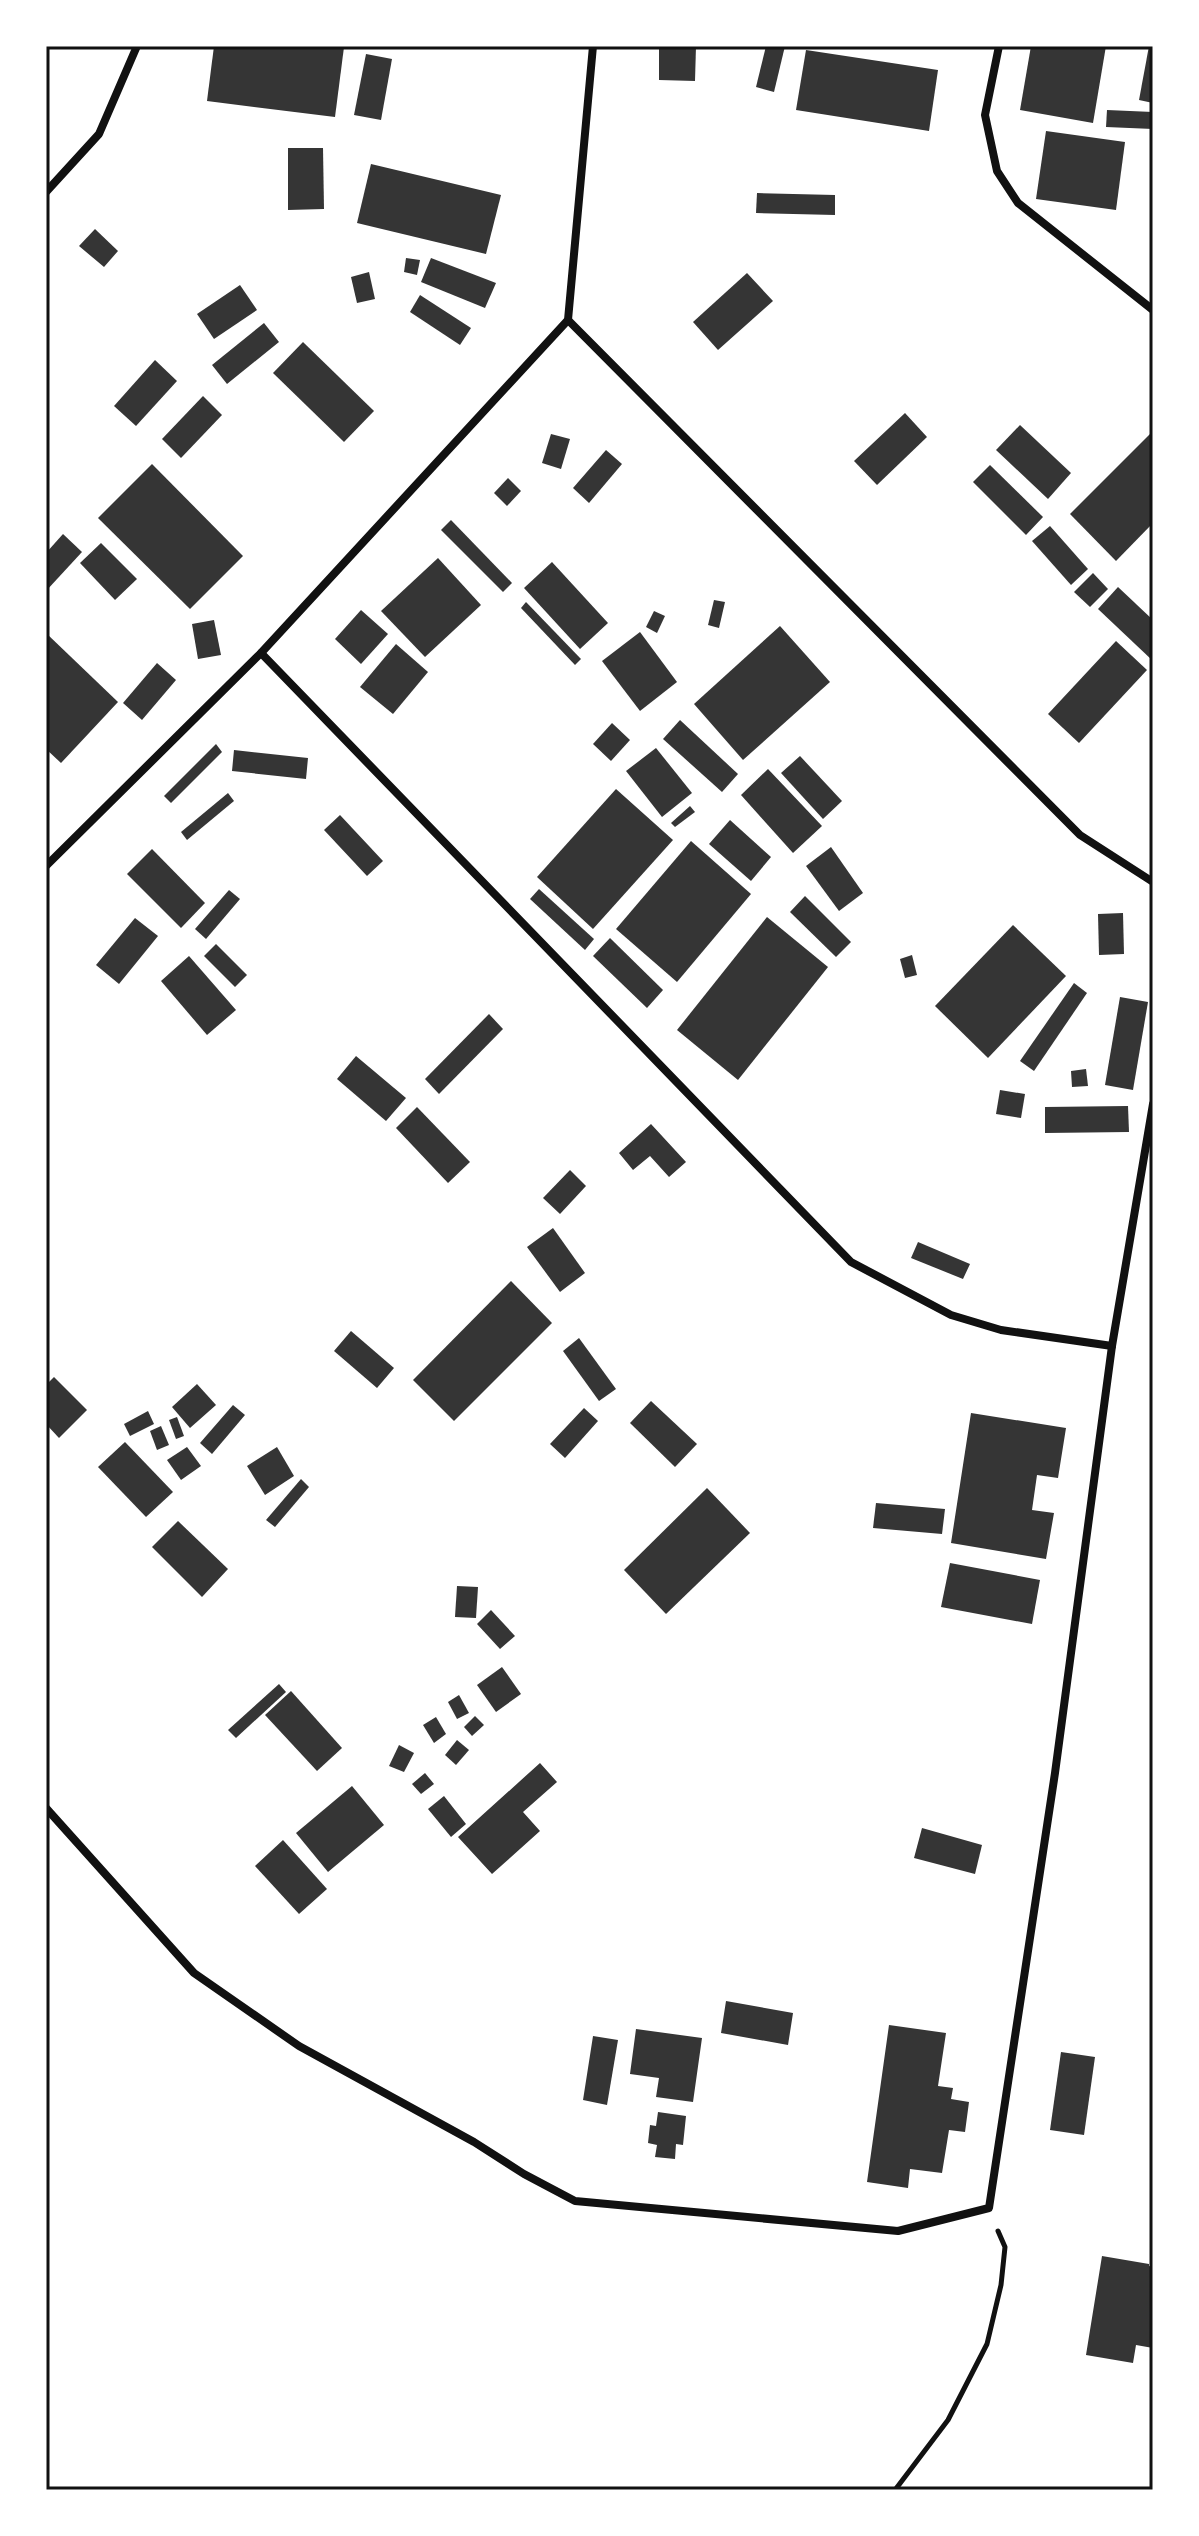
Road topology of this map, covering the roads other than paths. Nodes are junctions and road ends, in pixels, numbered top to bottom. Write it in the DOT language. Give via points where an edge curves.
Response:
graph roads {
  1 [pos="137,46"];
  2 [pos="593,46"];
  3 [pos="999,46"];
  4 [pos="46,192"];
  5 [pos="1153,310"];
  6 [pos="568,320"];
  7 [pos="261,653"];
  8 [pos="46,866"];
  9 [pos="1153,882"];
  10 [pos="1153,1104"];
  11 [pos="1112,1346"];
  12 [pos="46,1808"];
  1 -- 4 [label="street" via="99,134"];
  2 -- 6 [label="street"];
  3 -- 5 [label="street" via="985,115 997,171 1018,203"];
  6 -- 7 [label="street"];
  6 -- 9 [label="street" via="1080,835"];
  7 -- 8 [label="street"];
  7 -- 11 [label="street" via="851,1262 951,1315 1001,1330"];
  10 -- 11 [label="street"];
  11 -- 12 [label="street" via="989,2208 898,2231 575,2201 299,2046 194,1973"];
}
